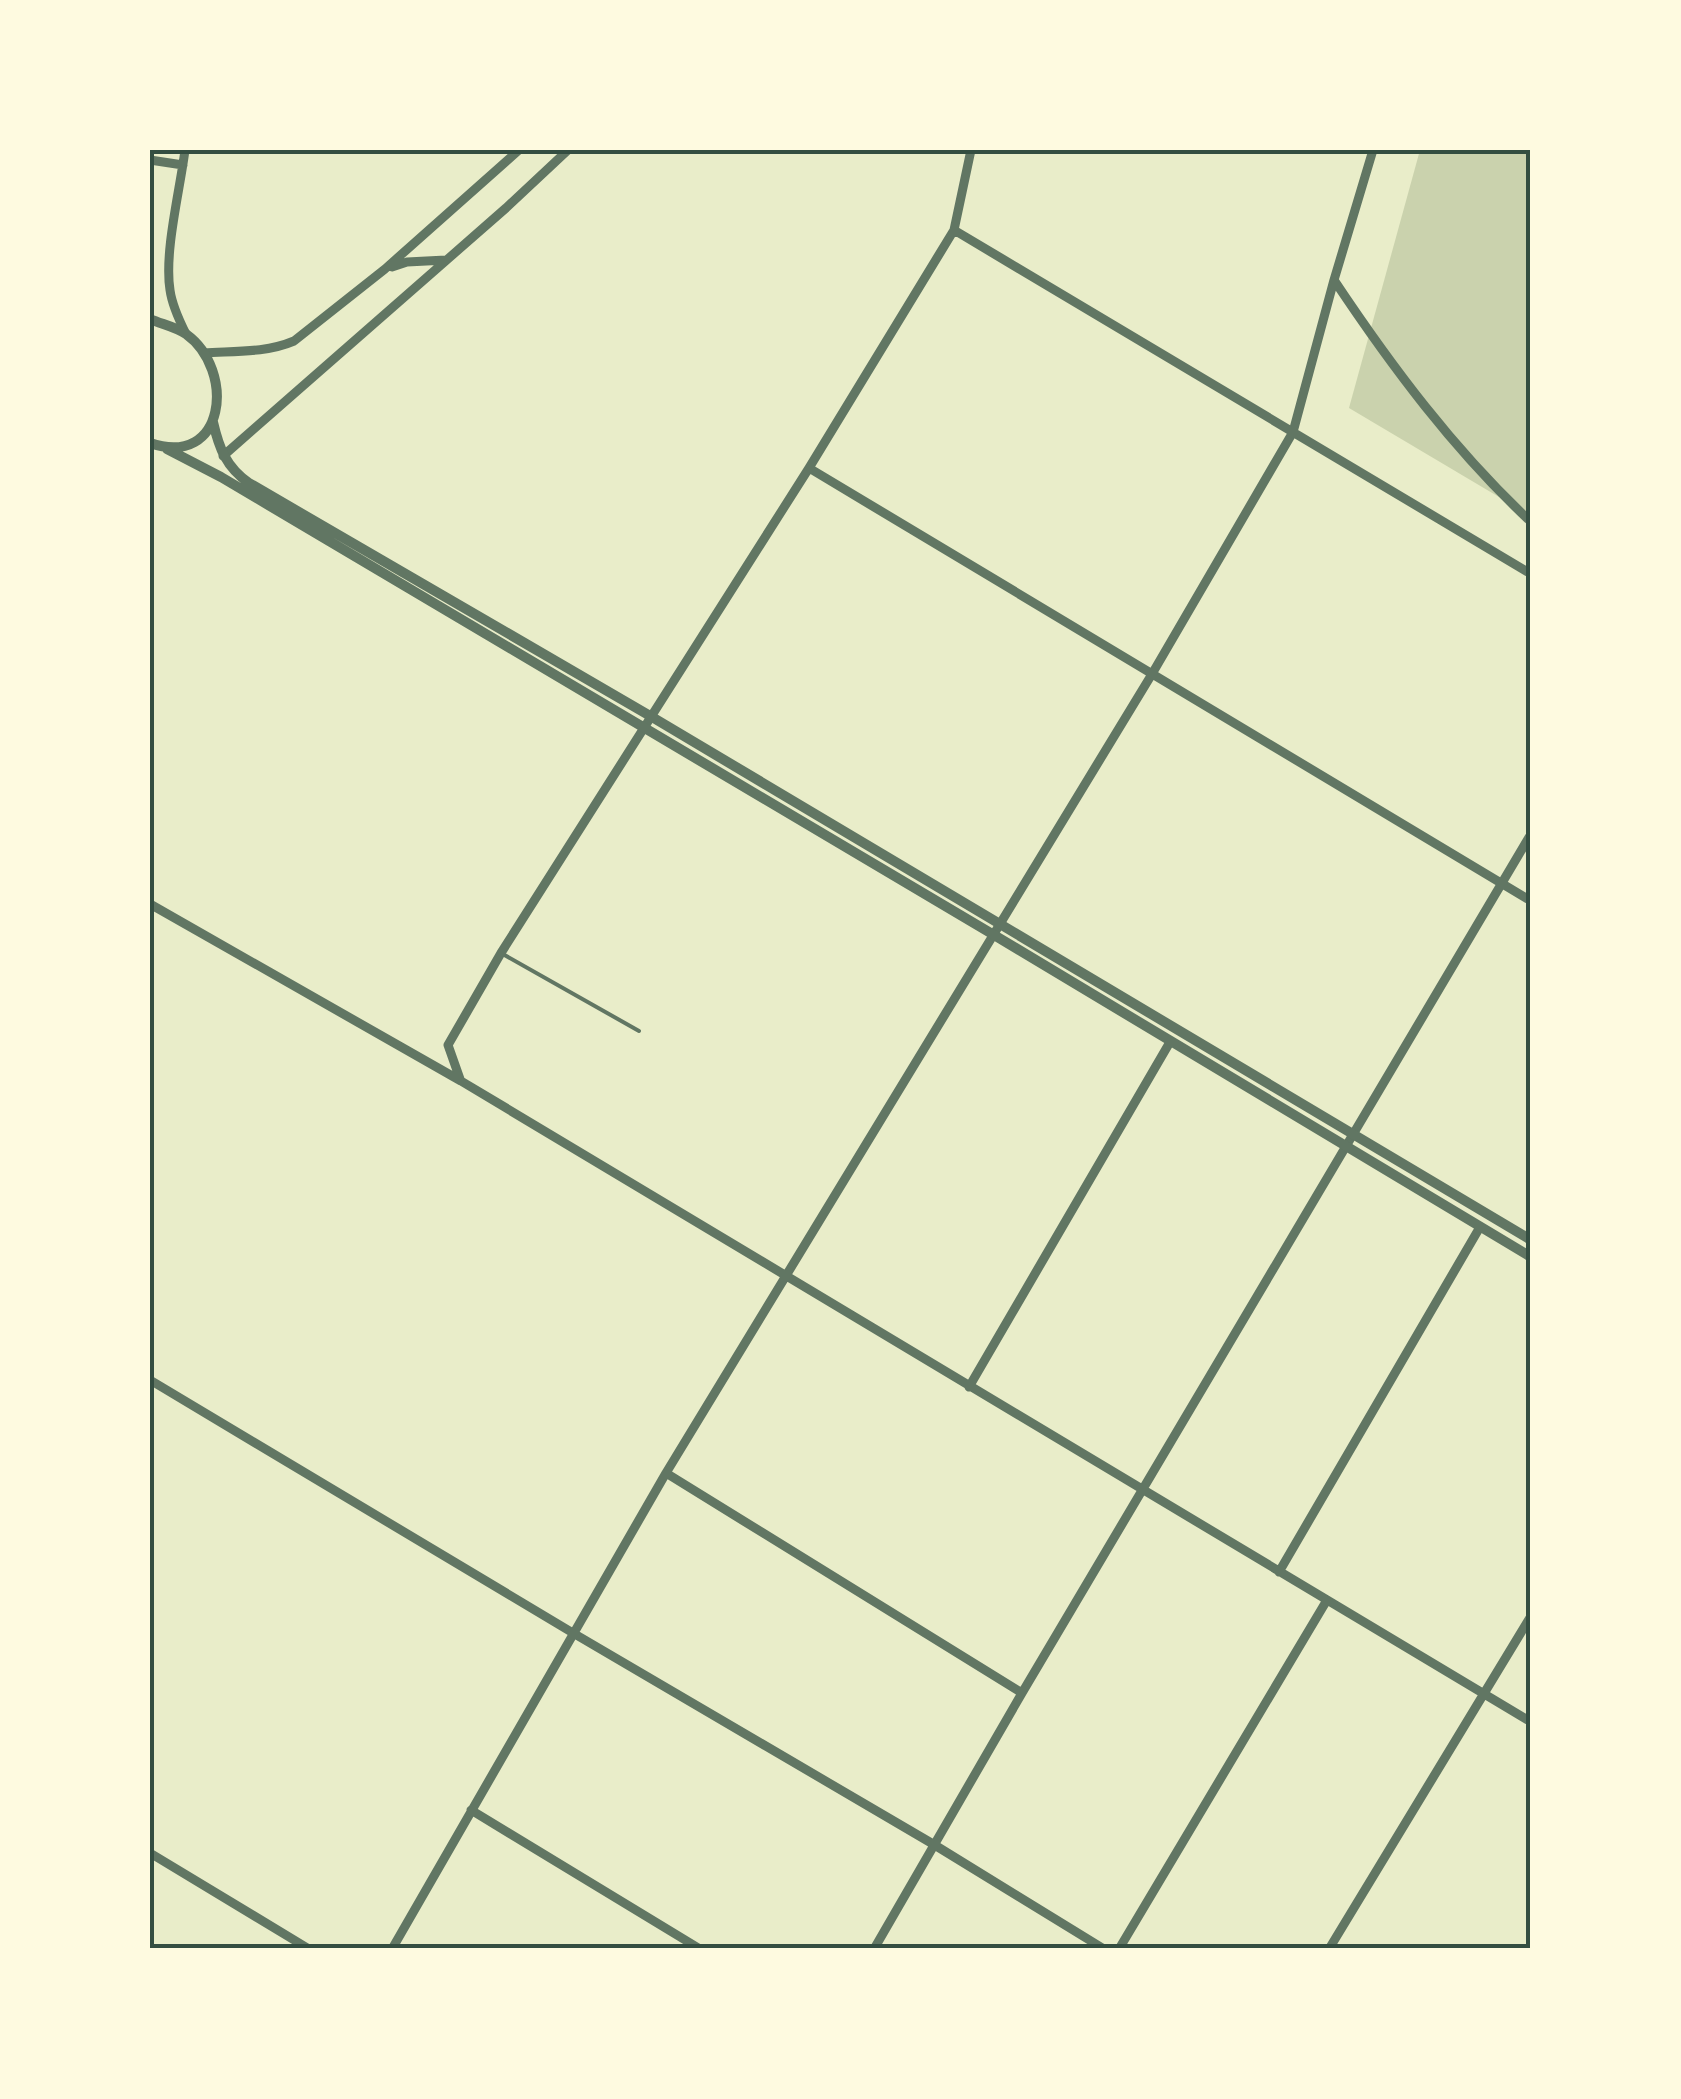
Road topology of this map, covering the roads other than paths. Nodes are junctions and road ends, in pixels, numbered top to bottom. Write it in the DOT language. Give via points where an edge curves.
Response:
graph roads {
  1 [pos="185,150"];
  2 [pos="519,150"];
  3 [pos="568,150"];
  4 [pos="971,150"];
  5 [pos="1373,150"];
  6 [pos="150,160"];
  7 [pos="184,164"];
  8 [pos="954,230"];
  9 [pos="446,260"];
  10 [pos="384,270"];
  11 [pos="1334,280"];
  12 [pos="150,319"];
  13 [pos="186,334"];
  14 [pos="204,354"];
  15 [pos="212,422"];
  16 [pos="1293,432"];
  17 [pos="150,443"];
  18 [pos="167,449"];
  19 [pos="223,456"];
  20 [pos="809,468"];
  21 [pos="1531,522"];
  22 [pos="1531,574"];
  23 [pos="1152,674"];
  24 [pos="652,718"];
  25 [pos="644,728"];
  26 [pos="1531,834"];
  27 [pos="1501,883"];
  28 [pos="1531,901"];
  29 [pos="150,904"];
  30 [pos="997,930"];
  31 [pos="502,952"];
  32 [pos="639,1031"];
  33 [pos="1170,1042"];
  34 [pos="461,1081"];
  35 [pos="1352,1134"];
  36 [pos="1345,1146"];
  37 [pos="1480,1228"];
  38 [pos="1531,1240"];
  39 [pos="1531,1257"];
  40 [pos="784,1277"];
  41 [pos="150,1380"];
  42 [pos="969,1387"];
  43 [pos="666,1473"];
  44 [pos="1142,1490"];
  45 [pos="1279,1572"];
  46 [pos="1326,1600"];
  47 [pos="1531,1616"];
  48 [pos="573,1633"];
  49 [pos="1022,1694"];
  50 [pos="1483,1694"];
  51 [pos="1531,1722"];
  52 [pos="471,1810"];
  53 [pos="933,1844"];
  54 [pos="150,1854"];
  55 [pos="309,1949"];
  56 [pos="392,1949"];
  57 [pos="700,1949"];
  58 [pos="874,1949"];
  59 [pos="1104,1949"];
  60 [pos="1119,1949"];
  61 [pos="1329,1949"];
  1 -- 7 [label="street"];
  2 -- 10 [label="street"];
  3 -- 9 [label="street"];
  4 -- 8 [label="street"];
  5 -- 11 [label="street"];
  6 -- 7 [label="street"];
  7 -- 13 [label="street" via="169,261 170,290"];
  8 -- 16 [label="street"];
  8 -- 20 [label="street"];
  9 -- 10 [label="street"];
  9 -- 19 [label="street"];
  10 -- 14 [label="street" via="294,341"];
  11 -- 16 [label="street"];
  11 -- 21 [label="street" via="1453,443"];
  12 -- 13 [label="street"];
  13 -- 14 [label="street"];
  14 -- 15 [label="street" via="217,388"];
  15 -- 18 [label="street" via="192,444"];
  15 -- 19 [label="street"];
  16 -- 22 [label="street"];
  16 -- 23 [label="street"];
  17 -- 18 [label="street"];
  18 -- 25 [label="street"];
  19 -- 24 [label="street" via="249,483"];
  20 -- 23 [label="street"];
  20 -- 24 [label="street"];
  23 -- 27 [label="street"];
  23 -- 30 [label="street"];
  24 -- 25 [label="street"];
  24 -- 30 [label="street"];
  25 -- 30 [label="street"];
  25 -- 31 [label="street"];
  26 -- 27 [label="street"];
  27 -- 28 [label="street"];
  27 -- 35 [label="street"];
  29 -- 34 [label="street"];
  30 -- 33 [label="street"];
  30 -- 35 [label="street"];
  30 -- 40 [label="street"];
  31 -- 32 [label="lane"];
  31 -- 34 [label="street" via="448,1045"];
  33 -- 36 [label="street"];
  33 -- 42 [label="street"];
  34 -- 40 [label="street"];
  35 -- 36 [label="street"];
  35 -- 38 [label="street"];
  36 -- 37 [label="street"];
  36 -- 44 [label="street"];
  37 -- 39 [label="street"];
  37 -- 45 [label="street"];
  40 -- 42 [label="street"];
  40 -- 43 [label="street"];
  41 -- 48 [label="street"];
  42 -- 44 [label="street"];
  43 -- 48 [label="street"];
  43 -- 49 [label="street"];
  44 -- 45 [label="street"];
  44 -- 49 [label="street"];
  45 -- 46 [label="street"];
  46 -- 50 [label="street"];
  46 -- 60 [label="street"];
  47 -- 50 [label="street"];
  48 -- 52 [label="street"];
  48 -- 53 [label="street"];
  49 -- 53 [label="street"];
  50 -- 51 [label="street"];
  50 -- 61 [label="street"];
  52 -- 56 [label="street"];
  52 -- 57 [label="street"];
  53 -- 58 [label="street"];
  53 -- 59 [label="street"];
  54 -- 55 [label="street"];
}
